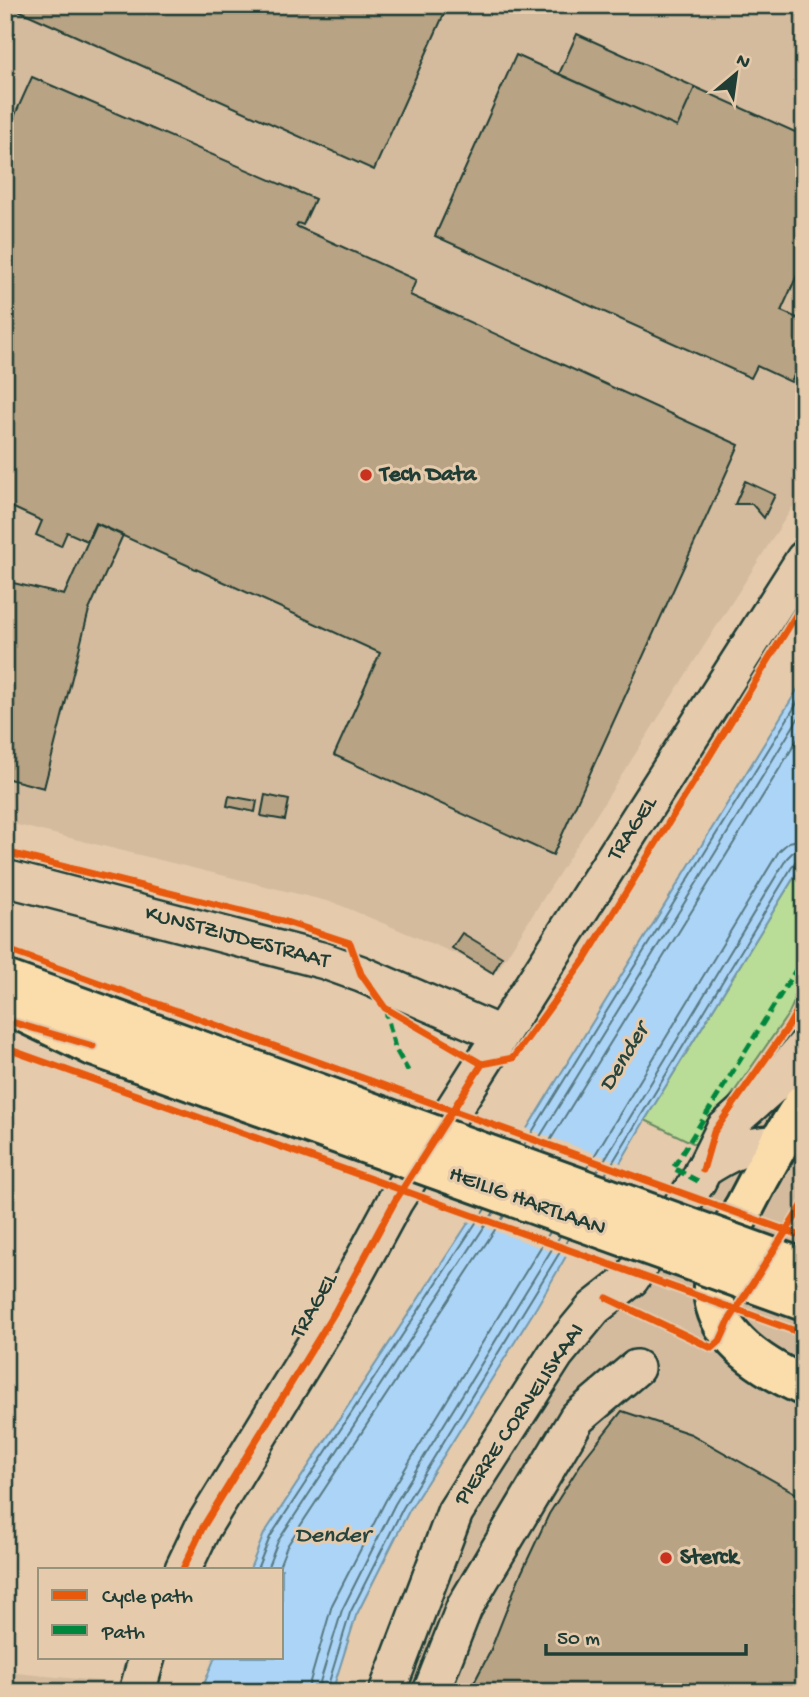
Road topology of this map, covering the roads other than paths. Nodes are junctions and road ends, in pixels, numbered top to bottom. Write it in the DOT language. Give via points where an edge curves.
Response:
graph roads {
  1 [pos="804,559"];
  2 [pos="5,878"];
  3 [pos="5,980"];
  4 [pos="12,1017"];
  5 [pos="99,1031"];
  6 [pos="500,1034"];
  7 [pos="804,1047"];
  8 [pos="804,1103"];
  9 [pos="778,1144"];
  10 [pos="703,1170"];
  11 [pos="804,1269"];
  12 [pos="804,1301"];
  13 [pos="636,1368"];
  14 [pos="804,1386"];
  15 [pos="184,1568"];
  16 [pos="147,1658"];
  17 [pos="137,1692"];
  18 [pos="387,1692"];
  19 [pos="431,1692"];
  1 -- 6 [label="street, TRAGEL"];
  2 -- 6 [label="street, KUNSTZIJDESTRAAT" via="325,961"];
  3 -- 5 [label="main road"];
  4 -- 5 [label="main road"];
  5 -- 11 [label="main road, HEILIG HARTLAAN, bridge"];
  5 -- 12 [label="main road, HEILIG HARTLAAN, bridge"];
  6 -- 15 [label="street, TRAGEL" via="395,1201"];
  7 -- 10 [label="street, PIERRE CORNELISKAAI" via="770,1088 724,1129"];
  8 -- 9 [label="main road"];
  9 -- 10 [label="street, PIERRE CORNELISKAAI" via="731,1151"];
  9 -- 14 [label="main road" via="719,1252 712,1286 722,1324 746,1353"];
  10 -- 18 [label="street, PIERRE CORNELISKAAI" via="631,1279 594,1308 556,1354 455,1512"];
  13 -- 19 [label="street" via="577,1418 464,1608"];
  16 -- 17 [label="street"];
}
